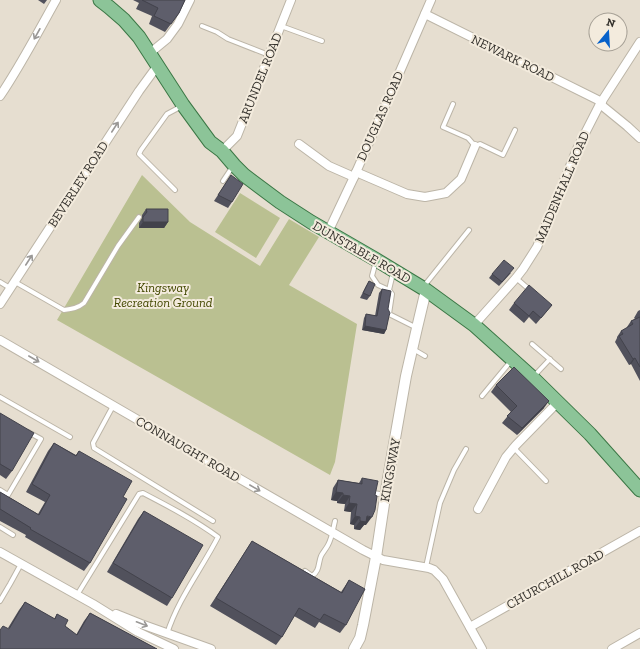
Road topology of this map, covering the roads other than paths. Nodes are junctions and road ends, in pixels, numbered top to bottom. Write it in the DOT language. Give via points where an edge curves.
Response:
graph roads {
  1 [pos="56,0"];
  2 [pos="100,0"];
  3 [pos="190,0"];
  4 [pos="291,0"];
  5 [pos="431,0"];
  6 [pos="425,14"];
  7 [pos="202,26"];
  8 [pos="281,26"];
  9 [pos="322,41"];
  10 [pos="640,42"];
  11 [pos="150,53"];
  12 [pos="270,55"];
  13 [pos="158,65"];
  14 [pos="0,96"];
  15 [pos="601,103"];
  16 [pos="453,104"];
  17 [pos="183,105"];
  18 [pos="515,130"];
  19 [pos="640,138"];
  20 [pos="299,144"];
  21 [pos="475,146"];
  22 [pos="222,151"];
  23 [pos="234,165"];
  24 [pos="355,174"];
  25 [pos="224,181"];
  26 [pos="175,190"];
  27 [pos="139,217"];
  28 [pos="469,230"];
  29 [pos="328,232"];
  30 [pos="376,260"];
  31 [pos="394,270"];
  32 [pos="516,278"];
  33 [pos="0,282"];
  34 [pos="12,285"];
  35 [pos="424,289"];
  36 [pos="389,290"];
  37 [pos="533,293"];
  38 [pos="0,304"];
  39 [pos="474,324"];
  40 [pos="417,328"];
  41 [pos="0,340"];
  42 [pos="532,344"];
  43 [pos="412,349"];
  44 [pos="425,356"];
  45 [pos="512,359"];
  46 [pos="550,359"];
  47 [pos="561,369"];
  48 [pos="533,378"];
  49 [pos="482,396"];
  50 [pos="0,397"];
  51 [pos="558,402"];
  52 [pos="113,406"];
  53 [pos="27,431"];
  54 [pos="70,438"];
  55 [pos="514,448"];
  56 [pos="466,449"];
  57 [pos="546,481"];
  58 [pos="0,490"];
  59 [pos="640,490"];
  60 [pos="374,493"];
  61 [pos="385,495"];
  62 [pos="478,509"];
  63 [pos="214,521"];
  64 [pos="335,521"];
  65 [pos="0,527"];
  66 [pos="640,531"];
  67 [pos="332,532"];
  68 [pos="14,535"];
  69 [pos="0,552"];
  70 [pos="376,557"];
  71 [pos="21,564"];
  72 [pos="426,567"];
  73 [pos="299,568"];
  74 [pos="0,590"];
  75 [pos="5,593"];
  76 [pos="77,595"];
  77 [pos="0,601"];
  78 [pos="93,604"];
  79 [pos="470,627"];
  80 [pos="640,633"];
  81 [pos="167,634"];
  82 [pos="170,648"];
  83 [pos="211,649"];
  84 [pos="354,649"];
  85 [pos="482,649"];
  86 [pos="612,649"];
  1 -- 14 [label="street, one-way"];
  2 -- 11 [label="main road, DUNSTABLE ROAD" via="124,20"];
  3 -- 11 [label="street" via="178,24"];
  4 -- 8 [label="street, ARUNDEL ROAD"];
  5 -- 6 [label="street, DOUGLAS ROAD"];
  6 -- 15 [label="street, NEWARK ROAD"];
  6 -- 24 [label="street, DOUGLAS ROAD"];
  7 -- 12 [label="lane"];
  8 -- 9 [label="lane"];
  8 -- 12 [label="street, ARUNDEL ROAD"];
  10 -- 15 [label="street, MAIDENHALL ROAD"];
  11 -- 13 [label="main road, DUNSTABLE ROAD"];
  12 -- 22 [label="street, ARUNDEL ROAD" via="237,136"];
  13 -- 17 [label="main road, DUNSTABLE ROAD"];
  34 -- 13 [label="street, BEVERLEY ROAD, one-way"];
  15 -- 19 [label="street, NEWARK ROAD"];
  15 -- 32 [label="street, MAIDENHALL ROAD" via="577,149 537,247"];
  16 -- 21 [label="lane" via="443,127 468,138"];
  17 -- 22 [label="main road, DUNSTABLE ROAD" via="210,142"];
  17 -- 26 [label="lane" via="168,114 139,154"];
  18 -- 21 [label="lane" via="503,155 480,144"];
  20 -- 24 [label="street" via="329,166"];
  21 -- 24 [label="street" via="461,179 446,193 425,197 407,194"];
  22 -- 23 [label="main road, DUNSTABLE ROAD"];
  23 -- 25 [label="lane"];
  23 -- 29 [label="main road, DUNSTABLE ROAD" via="280,202"];
  24 -- 29 [label="street, DOUGLAS ROAD"];
  27 -- 34 [label="lane" via="79,307 64,310"];
  28 -- 35 [label="lane"];
  29 -- 30 [label="main road, DUNSTABLE ROAD"];
  30 -- 31 [label="main road, DUNSTABLE ROAD"];
  30 -- 36 [label="lane" via="372,276 378,285"];
  31 -- 35 [label="main road, DUNSTABLE ROAD"];
  31 -- 36 [label="lane"];
  32 -- 37 [label="lane"];
  32 -- 39 [label="street, MAIDENHALL ROAD"];
  33 -- 34 [label="lane"];
  34 -- 38 [label="street, BEVERLEY ROAD"];
  35 -- 39 [label="main road, DUNSTABLE ROAD"];
  35 -- 40 [label="street, KINGSWAY"];
  36 -- 40 [label="lane" via="392,294 389,314"];
  39 -- 45 [label="main road, DUNSTABLE ROAD"];
  40 -- 43 [label="street, KINGSWAY"];
  41 -- 52 [label="street, CONNAUGHT ROAD, one-way"];
  42 -- 46 [label="lane"];
  43 -- 44 [label="lane"];
  43 -- 61 [label="street, KINGSWAY"];
  45 -- 48 [label="main road, DUNSTABLE ROAD"];
  45 -- 49 [label="lane"];
  46 -- 47 [label="lane"];
  46 -- 48 [label="lane"];
  48 -- 51 [label="main road, DUNSTABLE ROAD"];
  50 -- 54 [label="lane"];
  51 -- 55 [label="street"];
  51 -- 59 [label="main road, DUNSTABLE ROAD"];
  52 -- 63 [label="lane" via="93,443 94,448"];
  52 -- 67 [label="street, CONNAUGHT ROAD, one-way"];
  53 -- 58 [label="lane" via="40,439 8,495"];
  55 -- 57 [label="lane"];
  55 -- 62 [label="street" via="506,457"];
  56 -- 72 [label="lane" via="440,503"];
  60 -- 61 [label="lane"];
  61 -- 70 [label="street, KINGSWAY"];
  64 -- 67 [label="lane"];
  65 -- 68 [label="lane"];
  66 -- 79 [label="street, CHURCHILL ROAD"];
  67 -- 70 [label="street, CONNAUGHT ROAD"];
  67 -- 73 [label="lane" via="315,574 312,576"];
  69 -- 71 [label="street"];
  70 -- 72 [label="street, CONNAUGHT ROAD"];
  70 -- 84 [label="street, KINGSWAY" via="363,626"];
  71 -- 75 [label="lane"];
  71 -- 76 [label="street"];
  72 -- 79 [label="street" via="434,570 443,580"];
  74 -- 75 [label="lane"];
  75 -- 77 [label="lane"];
  76 -- 78 [label="street"];
  76 -- 81 [label="lane" via="138,494 143,493 162,502 218,538 181,601"];
  78 -- 81 [label="street, one-way"];
  78 -- 82 [label="street"];
  79 -- 85 [label="street"];
  80 -- 86 [label="street"];
  81 -- 83 [label="street"];
}
